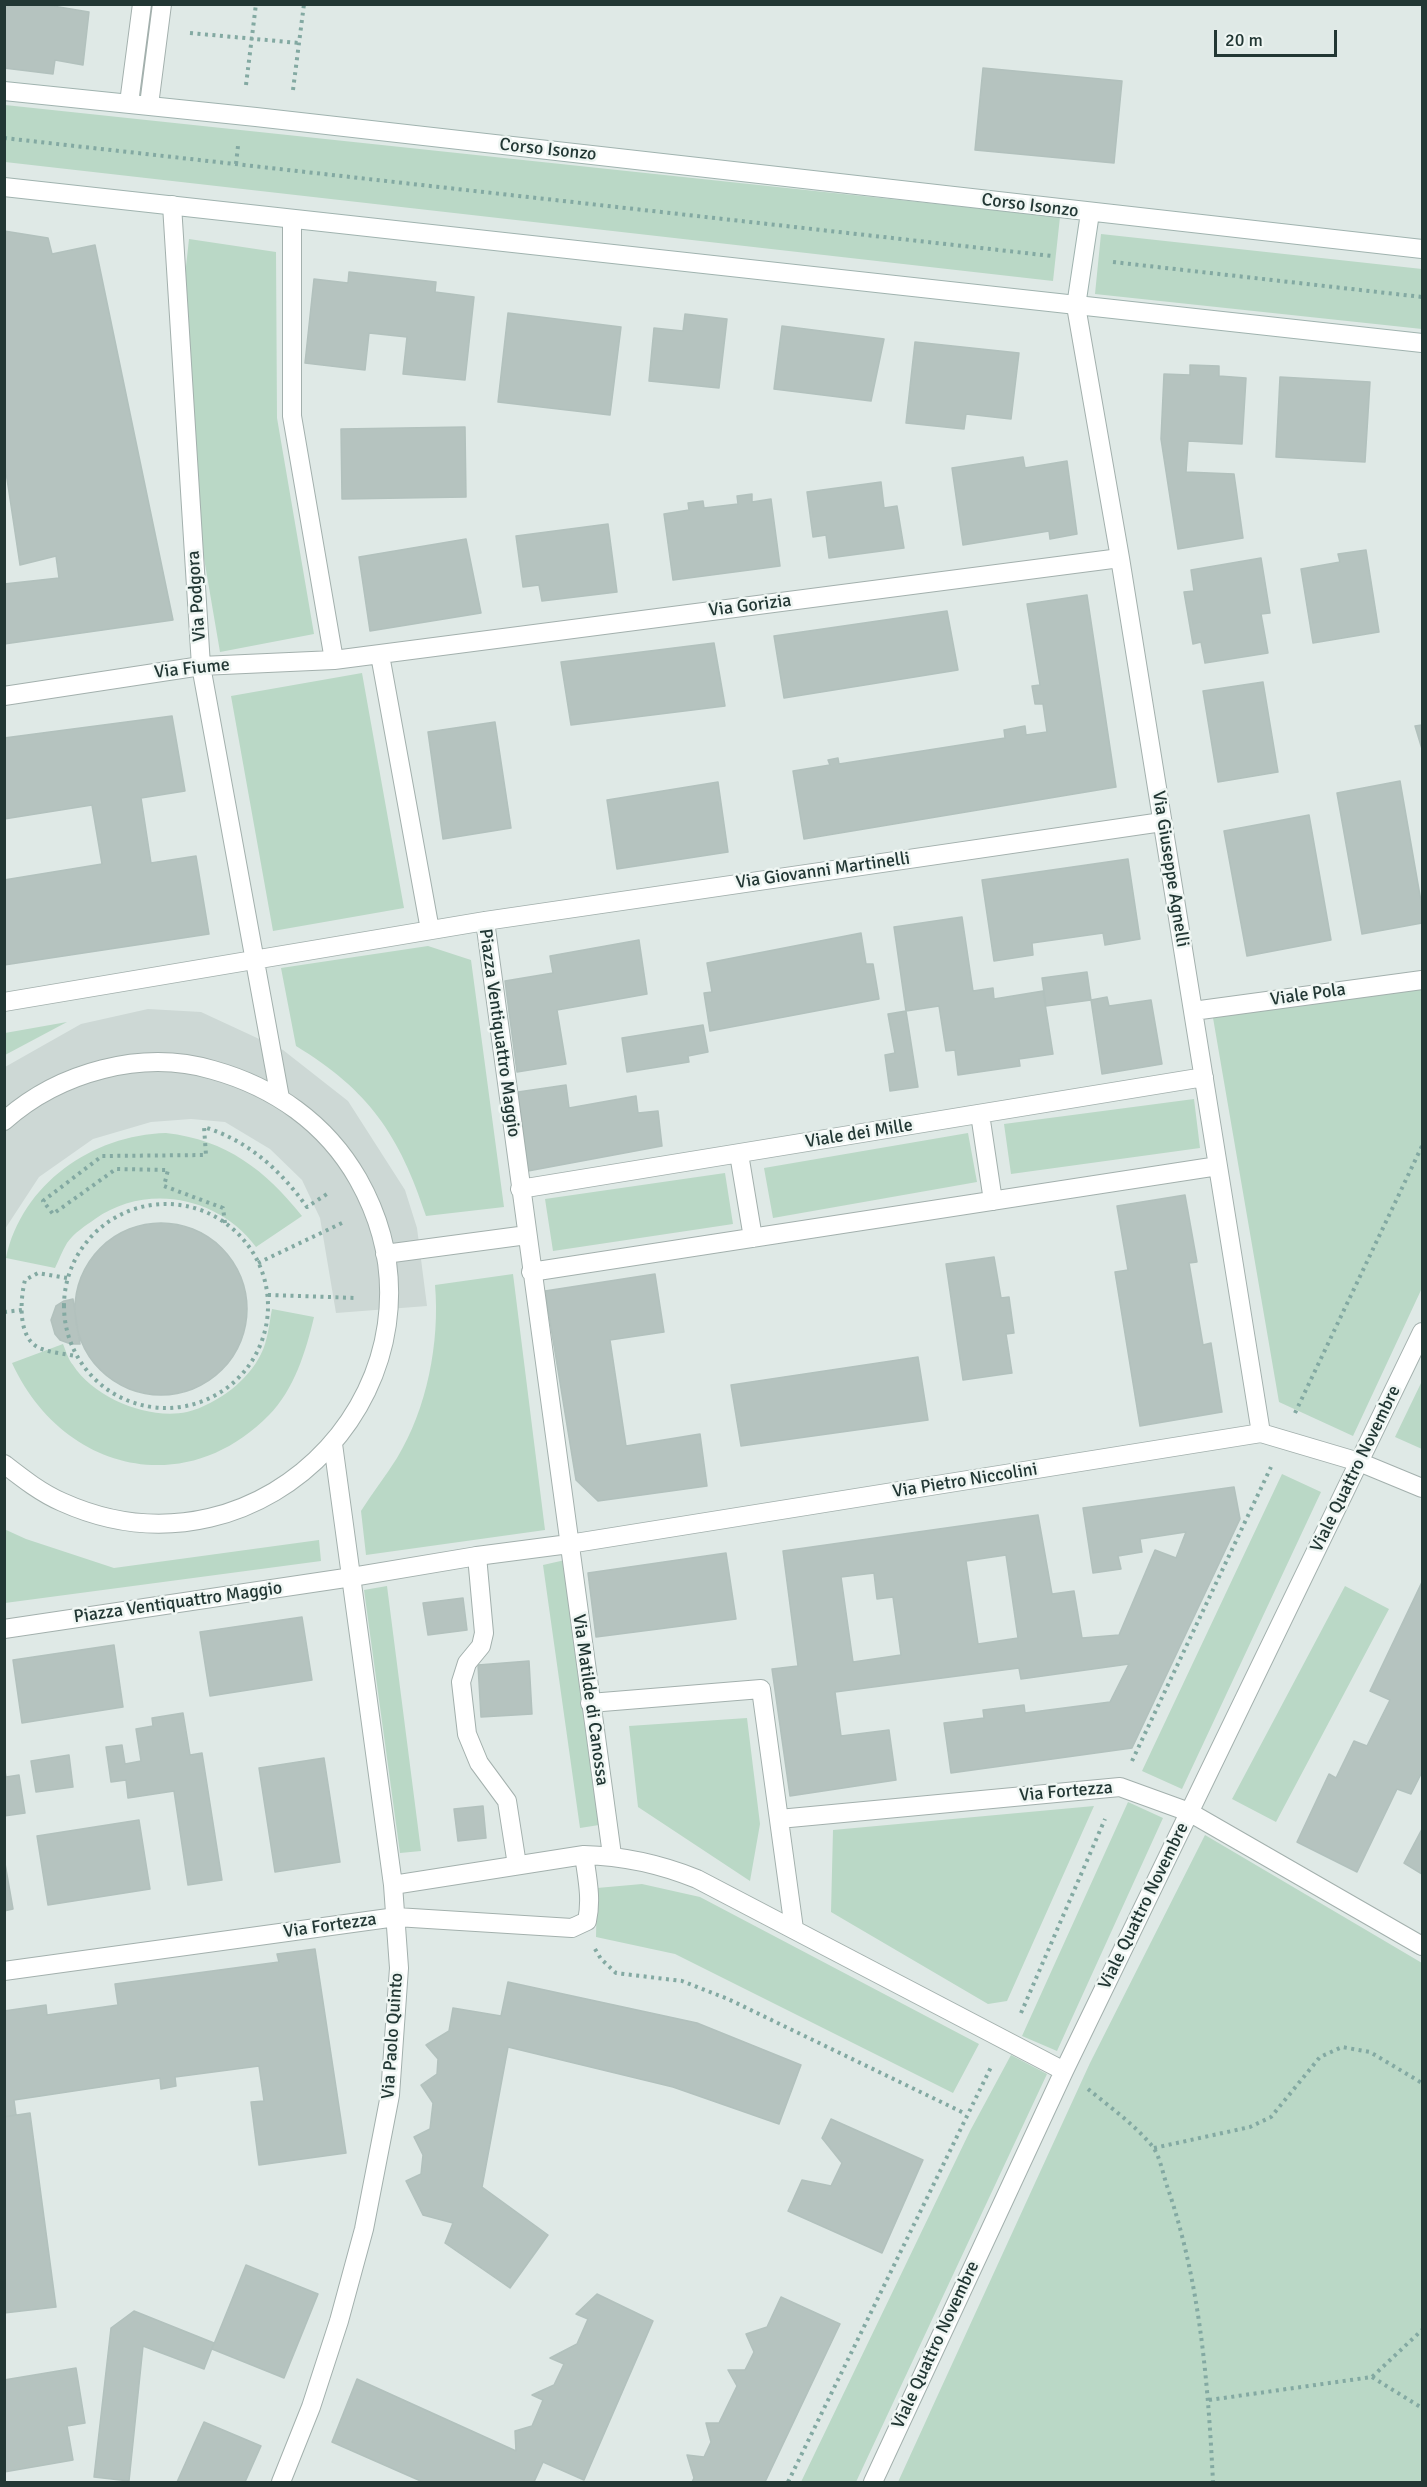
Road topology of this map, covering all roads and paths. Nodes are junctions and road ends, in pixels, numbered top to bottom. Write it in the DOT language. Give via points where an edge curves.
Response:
graph roads {
  1 [pos="142,4"];
  2 [pos="162,4"];
  3 [pos="304,4"];
  4 [pos="179,32"];
  5 [pos="300,43"];
  6 [pos="4,91"];
  7 [pos="303,93"];
  8 [pos="129,104"];
  9 [pos="149,105"];
  10 [pos="4,138"];
  11 [pos="4,187"];
  12 [pos="172,205"];
  13 [pos="1090,213"];
  14 [pos="292,219"];
  15 [pos="1422,249"];
  16 [pos="1084,259"];
  17 [pos="1422,297"];
  18 [pos="1076,306"];
  19 [pos="1422,343"];
  20 [pos="1120,558"];
  21 [pos="380,655"];
  22 [pos="334,660"];
  23 [pos="201,666"];
  24 [pos="4,696"];
  25 [pos="1162,822"];
  26 [pos="485,921"];
  27 [pos="430,930"];
  28 [pos="254,959"];
  29 [pos="1422,980"];
  30 [pos="4,1002"];
  31 [pos="1193,1011"];
  32 [pos="1204,1077"];
  33 [pos="280,1098"];
  34 [pos="980,1114"];
  35 [pos="4,1121"];
  36 [pos="739,1154"];
  37 [pos="1218,1166"];
  38 [pos="356,1176"];
  39 [pos="520,1189"];
  40 [pos="993,1201"];
  41 [pos="372,1209"];
  42 [pos="225,1223"];
  43 [pos="527,1235"];
  44 [pos="753,1238"];
  45 [pos="385,1254"];
  46 [pos="258,1263"];
  47 [pos="531,1272"];
  48 [pos="67,1278"];
  49 [pos="268,1295"];
  50 [pos="389,1300"];
  51 [pos="22,1310"];
  52 [pos="4,1312"];
  53 [pos="1422,1332"];
  54 [pos="76,1356"];
  55 [pos="1262,1433"];
  56 [pos="333,1444"];
  57 [pos="1359,1462"];
  58 [pos="4,1464"];
  59 [pos="1422,1488"];
  60 [pos="568,1544"];
  61 [pos="477,1556"];
  62 [pos="352,1577"];
  63 [pos="4,1629"];
  64 [pos="590,1703"];
  65 [pos="1189,1812"];
  66 [pos="779,1819"];
  67 [pos="584,1855"];
  68 [pos="612,1855"];
  69 [pos="517,1865"];
  70 [pos="393,1885"];
  71 [pos="396,1917"];
  72 [pos="580,1926"];
  73 [pos="794,1929"];
  74 [pos="1422,1946"];
  75 [pos="4,1971"];
  76 [pos="1064,2070"];
  77 [pos="1422,2083"];
  78 [pos="966,2114"];
  79 [pos="1154,2148"];
  80 [pos="1422,2330"];
  81 [pos="1372,2376"];
  82 [pos="1209,2400"];
  83 [pos="1422,2408"];
  84 [pos="281,2482"];
  85 [pos="873,2482"];
  86 [pos="1213,2482"];
  1 -- 8 [label="street"];
  2 -- 9 [label="street"];
  3 -- 5 [label="path"];
  4 -- 5 [label="path"];
  5 -- 7 [label="path" via="293,92"];
  6 -- 8 [label="street, Corso Isonzo"];
  8 -- 9 [label="street, Corso Isonzo"];
  9 -- 13 [label="street, Corso Isonzo"];
  10 -- 16 [label="path"];
  11 -- 12 [label="street"];
  12 -- 14 [label="street"];
  12 -- 23 [label="street, Via Podgora"];
  13 -- 15 [label="street, Corso Isonzo"];
  13 -- 16 [label="street, Corso Isonzo"];
  14 -- 18 [label="street"];
  14 -- 22 [label="street" via="292,416"];
  16 -- 17 [label="path"];
  16 -- 18 [label="street, Corso Isonzo"];
  18 -- 19 [label="street"];
  18 -- 20 [label="street, Via Giuseppe Agnelli"];
  20 -- 21 [label="street, Via Gorizia"];
  20 -- 25 [label="street, Via Giuseppe Agnelli"];
  21 -- 22 [label="street, Via Fiume"];
  21 -- 27 [label="street"];
  22 -- 23 [label="street, Via Fiume"];
  23 -- 24 [label="street, Via Fiume"];
  23 -- 28 [label="street, Via Podgora"];
  25 -- 26 [label="street, Via Giovanni Martinelli"];
  25 -- 31 [label="street, Via Giuseppe Agnelli"];
  26 -- 27 [label="street, Piazza Ventiquattro Maggio"];
  26 -- 39 [label="street, Piazza Ventiquattro Maggio"];
  27 -- 28 [label="street, Piazza Ventiquattro Maggio"];
  28 -- 30 [label="street, Piazza Ventiquattro Maggio"];
  28 -- 33 [label="street"];
  29 -- 31 [label="street, Viale Pola"];
  31 -- 32 [label="street, Via Giuseppe Agnelli"];
  32 -- 34 [label="street, Viale dei Mille"];
  32 -- 37 [label="street, Via Giuseppe Agnelli"];
  33 -- 35 [label="street" via="247,1080 208,1068 145,1063 77,1077 37,1096"];
  33 -- 38 [label="street" via="328,1138"];
  34 -- 36 [label="street, Viale dei Mille"];
  34 -- 40 [label="street"];
  36 -- 39 [label="street, Viale dei Mille"];
  36 -- 44 [label="street"];
  37 -- 40 [label="street"];
  37 -- 55 [label="street, Via Giuseppe Agnelli"];
  38 -- 41 [label="street"];
  38 -- 42 [label="path" via="307,1207 282,1176 255,1152 204,1127 206,1155 102,1156 43,1201 53,1214 116,1168 168,1170 164,1186 223,1208"];
  39 -- 43 [label="street, Piazza Ventiquattro Maggio"];
  40 -- 44 [label="street"];
  41 -- 45 [label="street"];
  41 -- 46 [label="path"];
  42 -- 46 [label="path" via="237,1232"];
  42 -- 48 [label="path" via="182,1205 135,1208 111,1219 87,1240"];
  43 -- 45 [label="street"];
  43 -- 47 [label="street, Piazza Ventiquattro Maggio"];
  44 -- 47 [label="street"];
  45 -- 50 [label="street"];
  46 -- 49 [label="path"];
  47 -- 60 [label="street, Piazza Ventiquattro Maggio"];
  48 -- 51 [label="path" via="38,1273 25,1280"];
  48 -- 54 [label="path" via="64,1315"];
  49 -- 50 [label="path"];
  49 -- 54 [label="path" via="265,1333 248,1369 227,1388 195,1405 155,1408 124,1400 99,1384"];
  50 -- 56 [label="street" via="385,1336 371,1383"];
  51 -- 52 [label="path"];
  51 -- 54 [label="path" via="24,1328 40,1349"];
  53 -- 57 [label="street, Viale Quattro Novembre"];
  55 -- 57 [label="street, Via Pietro Niccolini"];
  55 -- 60 [label="street, Via Pietro Niccolini"];
  56 -- 58 [label="street" via="295,1479 253,1503 206,1519 160,1524 110,1518 61,1502"];
  56 -- 62 [label="street"];
  57 -- 59 [label="street, Via Pietro Niccolini"];
  57 -- 65 [label="street, Viale Quattro Novembre"];
  60 -- 61 [label="street, Piazza Ventiquattro Maggio"];
  60 -- 64 [label="street, Via Matilde di Canossa"];
  61 -- 62 [label="street, Piazza Ventiquattro Maggio"];
  61 -- 69 [label="street" via="484,1633 461,1682 467,1734 479,1763 507,1801"];
  62 -- 63 [label="street, Piazza Ventiquattro Maggio"];
  62 -- 70 [label="street, Via Paolo Quinto"];
  64 -- 66 [label="street" via="761,1689"];
  64 -- 68 [label="street, Via Matilde di Canossa"];
  65 -- 66 [label="street, Via Fortezza" via="1120,1786"];
  65 -- 74 [label="street, Via Fortezza"];
  65 -- 76 [label="street, Viale Quattro Novembre"];
  66 -- 73 [label="street"];
  67 -- 68 [label="street"];
  67 -- 69 [label="street"];
  67 -- 72 [label="street" via="590,1910 587,1921"];
  68 -- 73 [label="street" via="667,1867 697,1879"];
  69 -- 70 [label="street"];
  70 -- 71 [label="street, Via Paolo Quinto"];
  71 -- 72 [label="street, Via Fortezza" via="557,1929"];
  71 -- 75 [label="street, Via Fortezza"];
  71 -- 84 [label="street, Via Paolo Quinto" via="399,1968 390,2095 374,2181 339,2321"];
  72 -- 78 [label="path" via="601,1959 616,1972 682,1981 728,1999"];
  73 -- 76 [label="street"];
  76 -- 79 [label="path"];
  76 -- 85 [label="street, Viale Quattro Novembre"];
  77 -- 79 [label="path" via="1370,2052 1342,2047 1320,2057 1271,2117 1250,2127"];
  79 -- 82 [label="path" via="1188,2259"];
  80 -- 81 [label="path"];
  81 -- 82 [label="path"];
  81 -- 83 [label="path"];
  82 -- 86 [label="path"];
}
